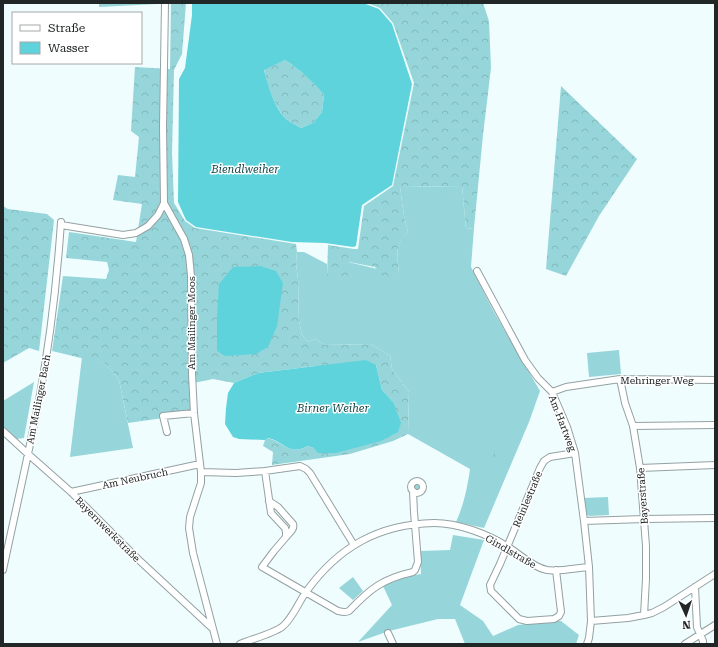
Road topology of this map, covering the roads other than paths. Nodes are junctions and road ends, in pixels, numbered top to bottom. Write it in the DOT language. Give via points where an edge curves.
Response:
graph roads {
  1 [pos="165,3"];
  2 [pos="164,204"];
  3 [pos="477,271"];
  4 [pos="620,379"];
  5 [pos="715,380"];
  6 [pos="552,392"];
  7 [pos="194,412"];
  8 [pos="715,425"];
  9 [pos="632,426"];
  10 [pos="3,431"];
  11 [pos="167,432"];
  12 [pos="575,453"];
  13 [pos="28,454"];
  14 [pos="200,464"];
  15 [pos="715,465"];
  16 [pos="640,468"];
  17 [pos="265,471"];
  18 [pos="202,472"];
  19 [pos="413,491"];
  20 [pos="71,492"];
  21 [pos="269,501"];
  22 [pos="715,518"];
  23 [pos="644,519"];
  24 [pos="584,521"];
  25 [pos="415,524"];
  26 [pos="286,537"];
  27 [pos="354,545"];
  28 [pos="507,546"];
  29 [pos="589,567"];
  30 [pos="3,570"];
  31 [pos="556,570"];
  32 [pos="715,574"];
  33 [pos="695,587"];
  34 [pos="305,593"];
  35 [pos="644,615"];
  36 [pos="591,621"];
  37 [pos="715,625"];
  38 [pos="212,627"];
  39 [pos="388,633"];
  40 [pos="700,634"];
  41 [pos="216,644"];
  42 [pos="240,644"];
  43 [pos="393,644"];
  44 [pos="587,644"];
  45 [pos="685,644"];
  46 [pos="703,644"];
  1 -- 2 [label="street, Am Mailinger Moos"];
  2 -- 7 [label="street, Am Mailinger Moos" via="184,239 189,255"];
  2 -- 13 [label="street, Am Mailinger Bach" via="148,226 123,235 61,223 49,342"];
  3 -- 6 [label="street, Am Hartweg" via="525,360"];
  4 -- 5 [label="street, Mehringer Weg"];
  4 -- 6 [label="street, Mehringer Weg" via="566,387"];
  4 -- 9 [label="street, Bayerstraße"];
  6 -- 12 [label="street, Am Hartweg"];
  7 -- 11 [label="street" via="163,416"];
  7 -- 14 [label="street, Am Mailinger Moos"];
  8 -- 9 [label="street"];
  9 -- 16 [label="street, Bayerstraße"];
  10 -- 13 [label="street, Bayernwerkstraße"];
  12 -- 24 [label="street, Am Hartweg"];
  12 -- 28 [label="street, Reinlestraße" via="544,460"];
  13 -- 20 [label="street, Bayernwerkstraße"];
  13 -- 30 [label="street, Am Mailinger Bach"];
  14 -- 18 [label="street, Am Mailinger Moos"];
  14 -- 20 [label="street, Am Neubruch"];
  15 -- 16 [label="street"];
  16 -- 23 [label="street, Bayerstraße"];
  17 -- 18 [label="street"];
  17 -- 21 [label="street"];
  17 -- 27 [label="street" via="300,466 306,469"];
  18 -- 38 [label="street, Am Mailinger Moos" via="189,528"];
  19 -- 25 [label="street"];
  20 -- 38 [label="street, Bayernwerkstraße" via="140,561"];
  21 -- 26 [label="street" via="271,513 285,528"];
  21 -- 26 [label="street" via="278,507 294,526"];
  22 -- 23 [label="street"];
  23 -- 24 [label="street"];
  23 -- 35 [label="street, Bayerstraße"];
  24 -- 29 [label="street, Am Hartweg"];
  25 -- 27 [label="street, Gindlstraße" via="382,532"];
  25 -- 28 [label="street, Gindlstraße" via="455,525 489,536"];
  25 -- 34 [label="street" via="418,562 413,572 379,584 346,612 338,611"];
  26 -- 34 [label="street" via="262,567"];
  27 -- 34 [label="street, Gindlstraße" via="320,574"];
  28 -- 31 [label="street, Gindlstraße" via="536,566"];
  28 -- 31 [label="street" via="490,585 491,591 519,619 548,620 559,616 561,612"];
  29 -- 31 [label="street, Gindlstraße"];
  29 -- 36 [label="street, Am Hartweg"];
  32 -- 33 [label="street"];
  33 -- 35 [label="street" via="664,607"];
  33 -- 40 [label="street" via="697,627"];
  34 -- 42 [label="street, Gindlstraße" via="282,627"];
  35 -- 36 [label="street"];
  36 -- 44 [label="street, Am Hartweg"];
  37 -- 40 [label="street"];
  38 -- 41 [label="street, Am Mailinger Moos"];
  39 -- 43 [label="street"];
  40 -- 45 [label="street"];
  40 -- 46 [label="street"];
}
